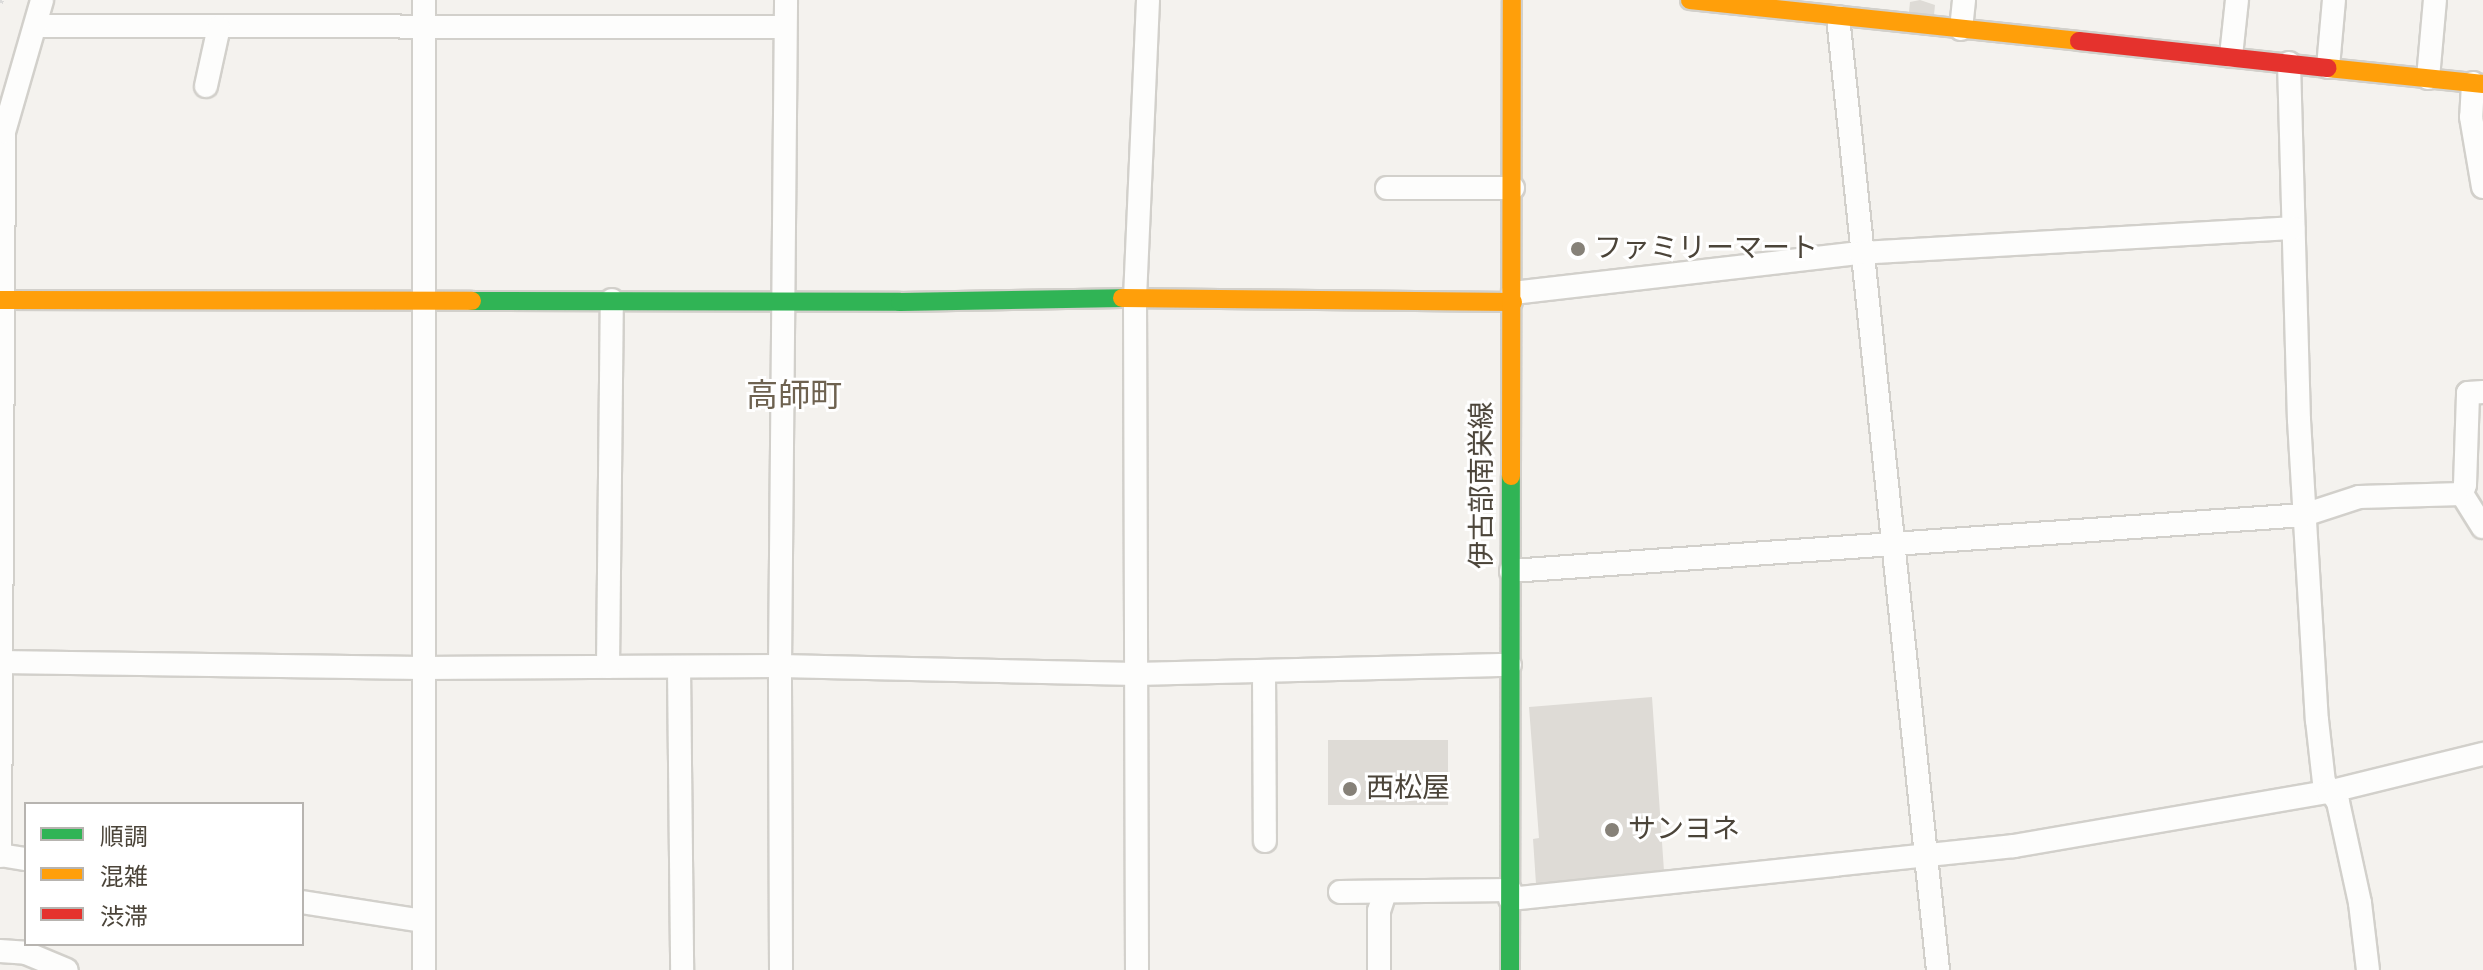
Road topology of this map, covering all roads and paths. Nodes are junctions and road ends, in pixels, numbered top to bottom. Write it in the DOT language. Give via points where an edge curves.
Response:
graph roads {
  1 [pos="42,0"];
  2 [pos="424,0"];
  3 [pos="786,0"];
  4 [pos="1148,0"];
  5 [pos="1512,0"];
  6 [pos="1690,0"];
  7 [pos="1964,0"];
  8 [pos="2237,0"];
  9 [pos="2334,0"];
  10 [pos="2435,0"];
  11 [pos="1838,17"];
  12 [pos="36,26"];
  13 [pos="219,27"];
  14 [pos="424,27"];
  15 [pos="785,27"];
  16 [pos="1961,29"];
  17 [pos="2231,56"];
  18 [pos="2289,63"];
  19 [pos="2328,67"];
  20 [pos="2428,78"];
  21 [pos="2478,84"];
  22 [pos="206,86"];
  23 [pos="2483,187"];
  24 [pos="1387,188"];
  25 [pos="1513,188"];
  26 [pos="2293,228"];
  27 [pos="1860,253"];
  28 [pos="1513,297"];
  29 [pos="1135,298"];
  30 [pos="2,300"];
  31 [pos="612,300"];
  32 [pos="424,302"];
  33 [pos="783,302"];
  34 [pos="2483,392"];
  35 [pos="2462,494"];
  36 [pos="2304,515"];
  37 [pos="2483,527"];
  38 [pos="1892,543"];
  39 [pos="1511,571"];
  40 [pos="1,662"];
  41 [pos="1510,665"];
  42 [pos="780,666"];
  43 [pos="608,667"];
  44 [pos="679,667"];
  45 [pos="421,668"];
  46 [pos="1264,671"];
  47 [pos="1136,674"];
  48 [pos="2483,754"];
  49 [pos="2328,792"];
  50 [pos="1265,841"];
  51 [pos="0,855"];
  52 [pos="1926,856"];
  53 [pos="24,859"];
  54 [pos="1340,892"];
  55 [pos="1385,892"];
  56 [pos="1510,894"];
  57 [pos="304,902"];
  58 [pos="423,921"];
  59 [pos="0,951"];
  60 [pos="67,970"];
  61 [pos="424,970"];
  62 [pos="682,970"];
  63 [pos="781,970"];
  64 [pos="1137,970"];
  65 [pos="1379,970"];
  66 [pos="1510,970"];
  67 [pos="1938,970"];
  68 [pos="2368,970"];
  1 -- 12 [label="street"];
  2 -- 14 [label="street"];
  3 -- 15 [label="street"];
  4 -- 29 [label="street"];
  5 -- 25 [label="street, 伊古部南栄線"];
  6 -- 11 [label="street"];
  7 -- 16 [label="street"];
  8 -- 17 [label="street"];
  9 -- 19 [label="street"];
  10 -- 20 [label="street"];
  11 -- 16 [label="street"];
  11 -- 27 [label="street"];
  12 -- 13 [label="street"];
  12 -- 30 [label="street" via="4,132"];
  13 -- 14 [label="street"];
  13 -- 22 [label="street"];
  14 -- 15 [label="street"];
  14 -- 32 [label="street"];
  15 -- 33 [label="street"];
  16 -- 17 [label="street"];
  17 -- 18 [label="street"];
  18 -- 19 [label="street"];
  18 -- 26 [label="street"];
  19 -- 20 [label="street"];
  20 -- 21 [label="street"];
  21 -- 23 [label="street" via="2471,117"];
  24 -- 25 [label="street"];
  25 -- 28 [label="street, 伊古部南栄線"];
  26 -- 27 [label="street"];
  26 -- 36 [label="street"];
  27 -- 28 [label="street"];
  27 -- 38 [label="street"];
  28 -- 29 [label="street"];
  28 -- 39 [label="street, 伊古部南栄線"];
  29 -- 33 [label="street"];
  29 -- 47 [label="street"];
  30 -- 32 [label="street"];
  30 -- 40 [label="street"];
  31 -- 32 [label="street"];
  31 -- 33 [label="street"];
  31 -- 43 [label="street"];
  32 -- 45 [label="street"];
  33 -- 42 [label="street"];
  34 -- 35 [label="street" via="2468,393"];
  35 -- 36 [label="street" via="2359,497"];
  35 -- 37 [label="street"];
  36 -- 38 [label="street"];
  36 -- 49 [label="street" via="2317,720"];
  38 -- 39 [label="street"];
  38 -- 52 [label="street"];
  39 -- 41 [label="street, 伊古部南栄線"];
  40 -- 45 [label="street"];
  40 -- 51 [label="street"];
  41 -- 46 [label="street"];
  41 -- 56 [label="street, 伊古部南栄線"];
  42 -- 44 [label="street"];
  42 -- 47 [label="street"];
  42 -- 63 [label="street"];
  43 -- 44 [label="street"];
  43 -- 45 [label="street"];
  44 -- 62 [label="street"];
  45 -- 58 [label="street"];
  46 -- 47 [label="street"];
  46 -- 50 [label="street"];
  47 -- 64 [label="street"];
  48 -- 49 [label="street"];
  49 -- 52 [label="street"];
  49 -- 68 [label="street" via="2338,802"];
  51 -- 53 [label="street"];
  52 -- 56 [label="street"];
  52 -- 67 [label="street"];
  54 -- 55 [label="street"];
  55 -- 56 [label="street"];
  55 -- 65 [label="street" via="1379,911"];
  56 -- 66 [label="street, 伊古部南栄線"];
  57 -- 58 [label="street"];
  58 -- 61 [label="street"];
  59 -- 60 [label="street" via="26,953"];
}
